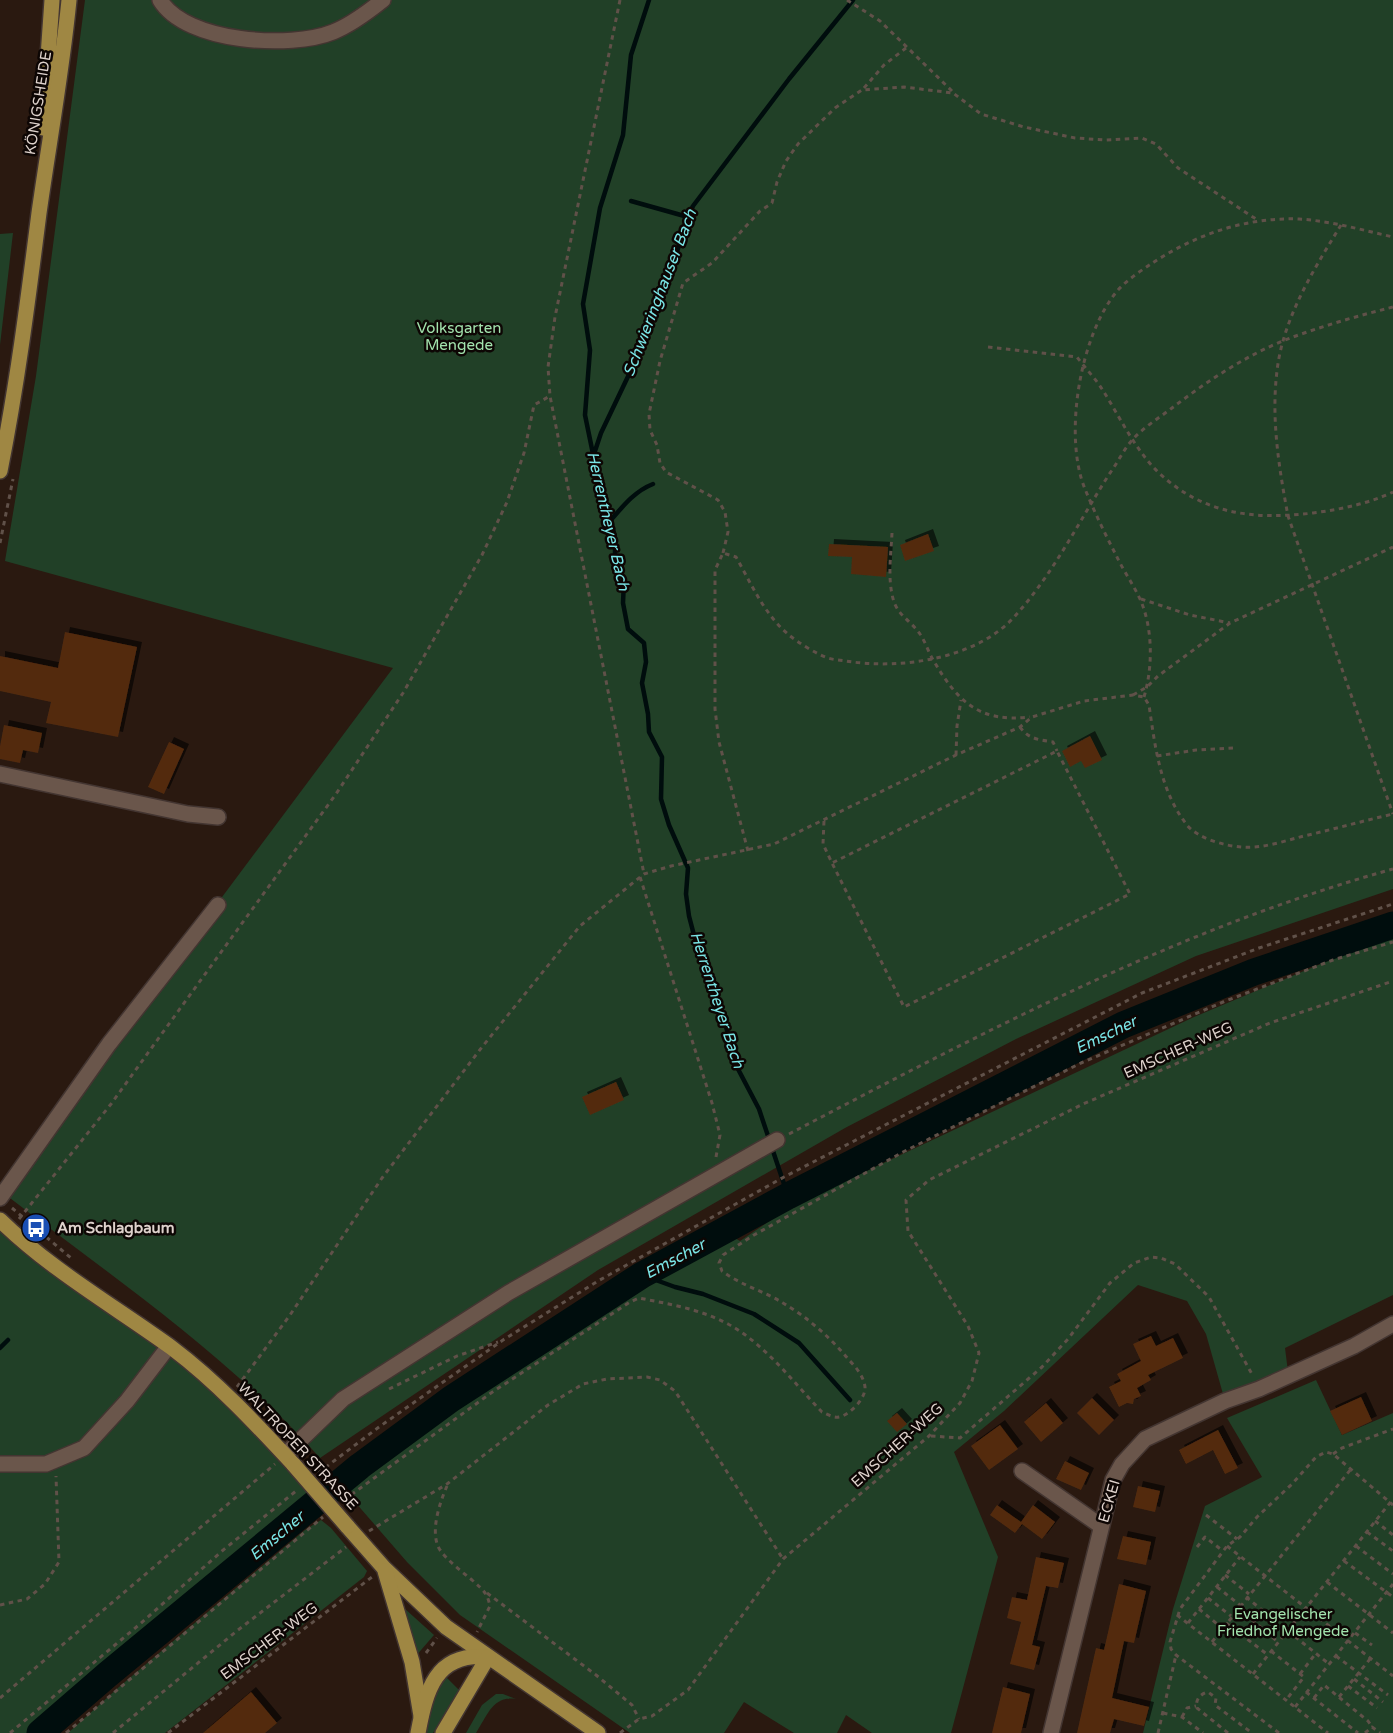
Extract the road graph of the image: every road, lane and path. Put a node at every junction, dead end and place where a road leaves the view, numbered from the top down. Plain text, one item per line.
1 (52, 0) edge
2 (69, 0) edge
3 (160, 0) edge
4 (383, 0) edge
5 (620, 0) edge
6 (847, 0) edge
7 (906, 48) junction
8 (862, 90) junction
9 (953, 93) junction
10 (39, 212) junction
11 (1259, 221) junction
12 (1341, 225) junction
13 (1393, 237) edge
14 (1393, 307) edge
15 (1283, 341) junction
16 (988, 347) dead end
17 (1083, 366) junction
18 (550, 396) junction
19 (1133, 439) junction
20 (0, 471) edge
21 (1393, 492) edge
22 (1092, 501) junction
23 (1288, 516) junction
24 (892, 533) dead end
25 (1393, 547) edge
26 (723, 553) junction
27 (1313, 585) junction
28 (1140, 599) junction
29 (1230, 623) junction
30 (933, 660) junction
31 (1150, 670) junction
32 (1158, 676) junction
33 (1147, 687) junction
34 (1133, 695) junction
35 (1144, 698) junction
36 (961, 700) junction
37 (1032, 717) junction
38 (1020, 727) junction
39 (1233, 748) dead end
40 (1057, 751) junction
41 (956, 755) junction
42 (1157, 756) junction
43 (0, 774) edge
44 (1393, 814) edge
45 (218, 817) dead end
46 (824, 820) junction
47 (748, 851) junction
48 (832, 863) junction
49 (1393, 869) edge
50 (644, 874) junction
51 (640, 877) junction
52 (1393, 904) edge
53 (218, 905) dead end
54 (1393, 942) edge
55 (1393, 981) edge
56 (777, 1140) joint
57 (706, 1180) junction
58 (0, 1198) edge
59 (22, 1218) dead end
60 (0, 1220) edge
61 (1393, 1324) edge
62 (503, 1340) junction
63 (169, 1346) junction
64 (239, 1385) dead end
65 (1259, 1389) junction
66 (382, 1392) dead end
67 (1393, 1429) edge
68 (1388, 1431) junction
69 (1393, 1435) edge
70 (929, 1436) junction
71 (1333, 1454) junction
72 (56, 1459) junction
73 (290, 1460) junction
74 (333, 1461) dead end
75 (0, 1464) edge
76 (1351, 1469) junction
77 (1022, 1471) dead end
78 (447, 1484) junction
79 (1393, 1499) edge
80 (282, 1503) dead end
81 (339, 1503) dead end
82 (1391, 1504) edge
83 (331, 1511) dead end
84 (1206, 1515) dead end
85 (1375, 1521) junction
86 (1101, 1526) junction
87 (1367, 1532) junction
88 (1393, 1535) edge
89 (358, 1538) junction
90 (1237, 1539) junction
91 (1227, 1546) junction
92 (1356, 1546) junction
93 (1197, 1547) dead end
94 (1223, 1551) junction
95 (1393, 1551) edge
96 (1240, 1557) junction
97 (783, 1559) junction
98 (1344, 1561) junction
99 (384, 1568) junction
100 (1393, 1574) edge
101 (1225, 1575) junction
102 (1264, 1576) junction
103 (1327, 1582) junction
104 (1393, 1584) edge
105 (1217, 1587) junction
106 (1386, 1592) junction
107 (487, 1593) junction
108 (1247, 1595) junction
109 (1393, 1597) edge
110 (1208, 1598) junction
111 (0, 1605) edge
112 (1239, 1606) junction
113 (1305, 1608) junction
114 (1199, 1609) junction
115 (1369, 1614) junction
116 (1178, 1615) junction
117 (1231, 1616) junction
118 (1188, 1623) junction
119 (1226, 1623) junction
120 (1222, 1628) junction
121 (1288, 1630) junction
122 (477, 1632) dead end
123 (1355, 1633) junction
124 (1393, 1633) edge
125 (437, 1638) dead end
126 (1348, 1641) junction
127 (1212, 1642) junction
128 (1278, 1642) junction
129 (1372, 1645) dead end
130 (426, 1653) junction
131 (1269, 1653) junction
132 (1316, 1653) junction
133 (1176, 1655) junction
134 (1336, 1656) junction
135 (421, 1657) dead end
136 (488, 1658) junction
137 (1370, 1658) junction
138 (433, 1659) dead end
139 (1329, 1664) junction
140 (1359, 1673) junction
141 (1253, 1674) junction
142 (1300, 1674) junction
143 (1393, 1676) edge
144 (1354, 1679) junction
145 (1348, 1686) junction
146 (1306, 1692) junction
147 (1388, 1695) dead end
148 (1339, 1697) junction
149 (0, 1698) edge
150 (1314, 1698) junction
151 (1286, 1700) junction
152 (1383, 1702) dead end
153 (1196, 1706) junction
154 (1295, 1707) junction
155 (1377, 1708) dead end
156 (1163, 1713) junction
157 (421, 1716) junction
158 (1182, 1717) junction
159 (639, 1719) junction
160 (1372, 1727) junction
161 (10, 1733) edge
162 (66, 1733) edge
163 (112, 1733) edge
164 (168, 1733) edge
165 (418, 1733) edge
166 (443, 1733) edge
167 (598, 1733) edge
168 (620, 1733) edge
169 (1051, 1733) edge
170 (1158, 1733) edge
171 (1202, 1733) edge
172 (1228, 1733) edge
173 (1252, 1733) edge
174 (1279, 1733) edge
175 (1328, 1733) edge
176 (1358, 1733) edge
177 (1365, 1733) edge
178 (1380, 1733) edge

1 - 10 main road, KÖNIGSHEIDE
2 - 10 main road, KÖNIGSHEIDE
3 - 4 street
5 - 18 path
6 - 7 path
7 - 8 path
7 - 9 path
8 - 9 path
8 - 26 path
9 - 11 path
10 - 20 main road, KÖNIGSHEIDE
11 - 12 path
11 - 17 path
12 - 13 path
12 - 15 path
14 - 15 path
15 - 19 path
15 - 23 path
16 - 17 path
17 - 19 path
17 - 22 path
18 - 50 path
18 - 59 path
19 - 22 path
19 - 23 path
21 - 23 path
22 - 28 path
22 - 30 path
23 - 27 path
24 - 30 path
25 - 27 path
26 - 30 path
26 - 47 path
27 - 29 path
27 - 44 path
28 - 29 path
28 - 31 path
29 - 32 path
30 - 36 path
31 - 32 path
31 - 33 path
32 - 33 path
33 - 34 path
33 - 35 path
34 - 35 path
34 - 37 path
35 - 42 path
36 - 37 path
36 - 41 path
37 - 38 path
38 - 40 path
38 - 41 path
39 - 42 path
40 - 48 path
40 - 48 path
41 - 46 path
42 - 44 path
43 - 45 street
46 - 47 path
46 - 48 path
47 - 50 path
49 - 56 path
50 - 51 path
51 - 57 path
51 - 64 path
52 - 62 path
53 - 58 street
54 - 81 path
55 - 70 path, EMSCHER-WEG
56 - 57 street
57 - 73 street
60 - 63 main road, WALTROPER STRASSE
61 - 65 street, ECKEI
62 - 66 path
62 - 74 path
63 - 72 street
63 - 73 main road, WALTROPER STRASSE
65 - 70 path
65 - 86 street, ECKEI
67 - 68 path
68 - 69 path
68 - 71 path
70 - 97 path, EMSCHER-WEG
71 - 76 path
71 - 90 path
72 - 75 street
72 - 111 path
73 - 89 main road, WALTROPER STRASSE, bridge
73 - 149 path
76 - 82 path
76 - 102 path
77 - 86 street
78 - 89 path
78 - 97 path
78 - 107 path
79 - 82 path
80 - 161 path
82 - 85 path
83 - 162 path
84 - 90 path
85 - 87 path
85 - 88 path
86 - 169 street, ECKEI
87 - 92 path
87 - 95 path
89 - 99 main road, WALTROPER STRASSE
89 - 163 path
90 - 91 path
91 - 94 path
91 - 96 path
92 - 98 path
92 - 100 path
93 - 94 path
94 - 116 path
96 - 101 path
96 - 102 path
97 - 159 path, EMSCHER-WEG
98 - 103 path
98 - 106 path
99 - 136 main road, WALTROPER STRASSE
99 - 157 main road
99 - 164 path, EMSCHER-WEG
101 - 105 path
101 - 108 path
102 - 108 path
102 - 113 path
103 - 113 path
103 - 115 path
104 - 106 path
105 - 110 path
105 - 112 path
106 - 109 path
106 - 115 path
107 - 122 path
107 - 159 path
108 - 112 path
108 - 121 path
110 - 114 path
110 - 117 path
112 - 117 path
112 - 128 path
113 - 121 path
113 - 126 path
114 - 118 path
114 - 120 path
115 - 123 path
115 - 124 path
116 - 118 path
116 - 133 path
117 - 119 path
118 - 127 path
119 - 120 path
119 - 131 path
120 - 127 path
121 - 128 path
121 - 132 path
123 - 126 path
123 - 129 path
125 - 130 path
126 - 134 path
126 - 137 path
127 - 141 path
128 - 131 path
130 - 135 path
130 - 138 path
131 - 141 path
131 - 142 path
132 - 139 path
132 - 142 path
133 - 156 path
133 - 174 path
134 - 139 path
134 - 140 path
136 - 157 main road
136 - 166 main road
136 - 167 main road, WALTROPER STRASSE
137 - 140 path
137 - 143 path
139 - 146 path
140 - 144 path
140 - 147 path
141 - 151 path
142 - 151 path
144 - 145 path
144 - 152 path
145 - 148 path
145 - 155 path
146 - 150 path
146 - 154 path
148 - 150 path
148 - 160 path
150 - 176 path
151 - 154 path
153 - 158 path
153 - 172 path
153 - 173 path
154 - 175 path
156 - 158 path
156 - 170 path
157 - 165 main road
158 - 171 path
159 - 168 path, EMSCHER-WEG
160 - 177 path
160 - 178 path

